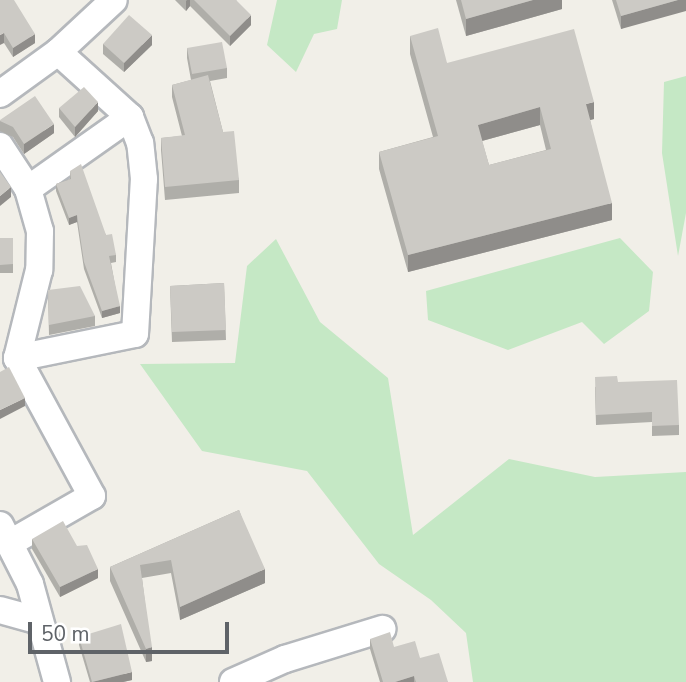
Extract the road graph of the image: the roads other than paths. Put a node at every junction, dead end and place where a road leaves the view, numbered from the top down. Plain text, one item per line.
1 (114, 0) edge
2 (58, 52) junction
3 (0, 94) edge
4 (130, 117) junction
5 (0, 146) edge
6 (28, 189) junction
7 (17, 358) junction
8 (5, 534) edge
9 (0, 610) edge
10 (40, 621) junction
11 (382, 629) dead end
12 (57, 682) edge
13 (233, 682) edge

1 - 2 street
2 - 3 street
2 - 4 street
4 - 6 street
4 - 7 street
5 - 6 street
6 - 7 street
7 - 8 street
8 - 10 street
9 - 10 street
10 - 12 street
11 - 13 street

